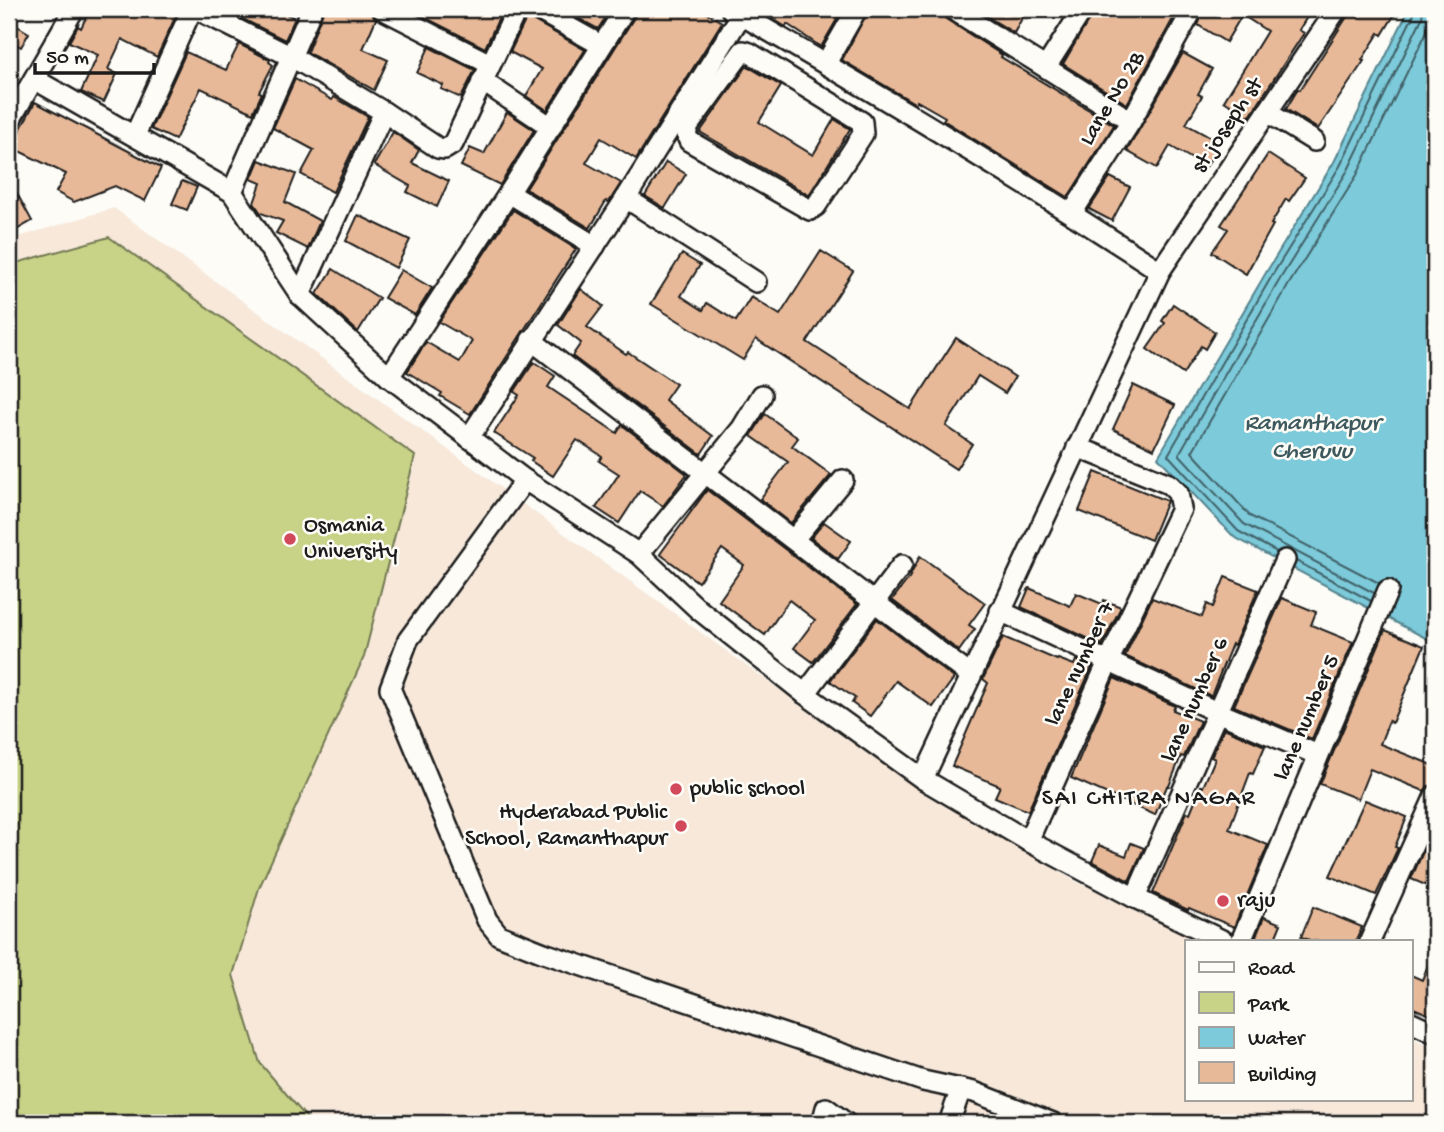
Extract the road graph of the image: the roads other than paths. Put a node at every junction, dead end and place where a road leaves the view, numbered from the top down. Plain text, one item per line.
1 (74, 9) edge
2 (194, 9) edge
3 (312, 9) edge
4 (382, 9) edge
5 (517, 9) edge
6 (537, 9) edge
7 (625, 9) edge
8 (856, 9) edge
9 (1083, 9) edge
10 (1193, 9) edge
11 (1337, 9) edge
12 (739, 11) edge
13 (965, 12) edge
14 (408, 15) edge
15 (601, 45) junction
16 (292, 57) junction
17 (833, 67) junction
18 (1046, 67) junction
19 (486, 73) junction
20 (34, 79) junction
21 (822, 97) junction
22 (1268, 111) junction
23 (384, 112) junction
24 (1131, 121) junction
25 (9, 122) edge
26 (551, 127) junction
27 (135, 135) junction
28 (1314, 141) dead end
29 (232, 192) junction
30 (509, 193) junction
31 (626, 198) junction
32 (1072, 213) junction
33 (595, 246) junction
34 (1160, 271) junction
35 (756, 282) dead end
36 (300, 295) junction
37 (531, 340) junction
38 (389, 377) junction
39 (762, 395) dead end
40 (469, 438) junction
41 (1077, 447) junction
42 (705, 471) junction
43 (525, 480) junction
44 (843, 480) dead end
45 (794, 539) junction
46 (639, 554) junction
47 (1285, 560) dead end
48 (901, 565) dead end
49 (1388, 590) dead end
50 (873, 601) junction
51 (1000, 611) junction
52 (1108, 662) junction
53 (970, 675) junction
54 (805, 694) junction
55 (1217, 712) junction
56 (1318, 755) junction
57 (922, 779) junction
58 (1435, 796) edge
59 (1028, 841) junction
60 (1135, 898) junction
61 (1222, 940) edge
62 (1241, 940) edge
63 (1370, 940) edge
64 (1412, 1023) edge
65 (1435, 1033) edge
66 (961, 1089) junction
67 (822, 1123) edge
68 (846, 1123) edge
69 (949, 1123) edge
70 (1052, 1123) edge

1 - 20 street
2 - 16 street
2 - 27 street
3 - 16 street
4 - 14 street
5 - 19 street
6 - 15 street
7 - 15 street
8 - 17 street
9 - 18 street
10 - 24 street, Lane No 2B
11 - 22 street, st joseph st
12 - 17 street
12 - 31 street
13 - 18 street
14 - 19 street
15 - 26 street
16 - 23 street
16 - 29 street
17 - 21 street
17 - 32 street
18 - 24 street
19 - 23 street
19 - 26 street
20 - 25 street
20 - 27 street
21 - 21 street
22 - 28 street
22 - 34 street, st joseph st
23 - 36 street
24 - 32 street, Lane No 2B
26 - 30 street
27 - 29 street
29 - 36 street
30 - 33 street
30 - 38 street
31 - 33 street
31 - 35 street
32 - 34 street
33 - 37 street
34 - 41 street, st joseph st
36 - 38 street
37 - 40 street
37 - 42 street
38 - 40 street
39 - 42 street
40 - 43 street
41 - 51 street, st joseph st
41 - 52 street, lane number 7
42 - 45 street
42 - 46 street
43 - 46 street
43 - 66 street
44 - 45 street
45 - 50 street
46 - 54 street
47 - 55 street, lane number 6
48 - 50 street
49 - 56 street, lane number 5
50 - 53 street
50 - 54 street
51 - 52 street
51 - 53 street, st joseph st
52 - 55 street
52 - 59 street, lane number 7
53 - 57 street, st joseph st
54 - 57 street
55 - 56 street
55 - 60 street, lane number 6
56 - 62 street, lane number 5
57 - 59 street
58 - 63 street
59 - 60 street
60 - 61 street
64 - 65 street
66 - 69 street
66 - 70 street
67 - 68 street

